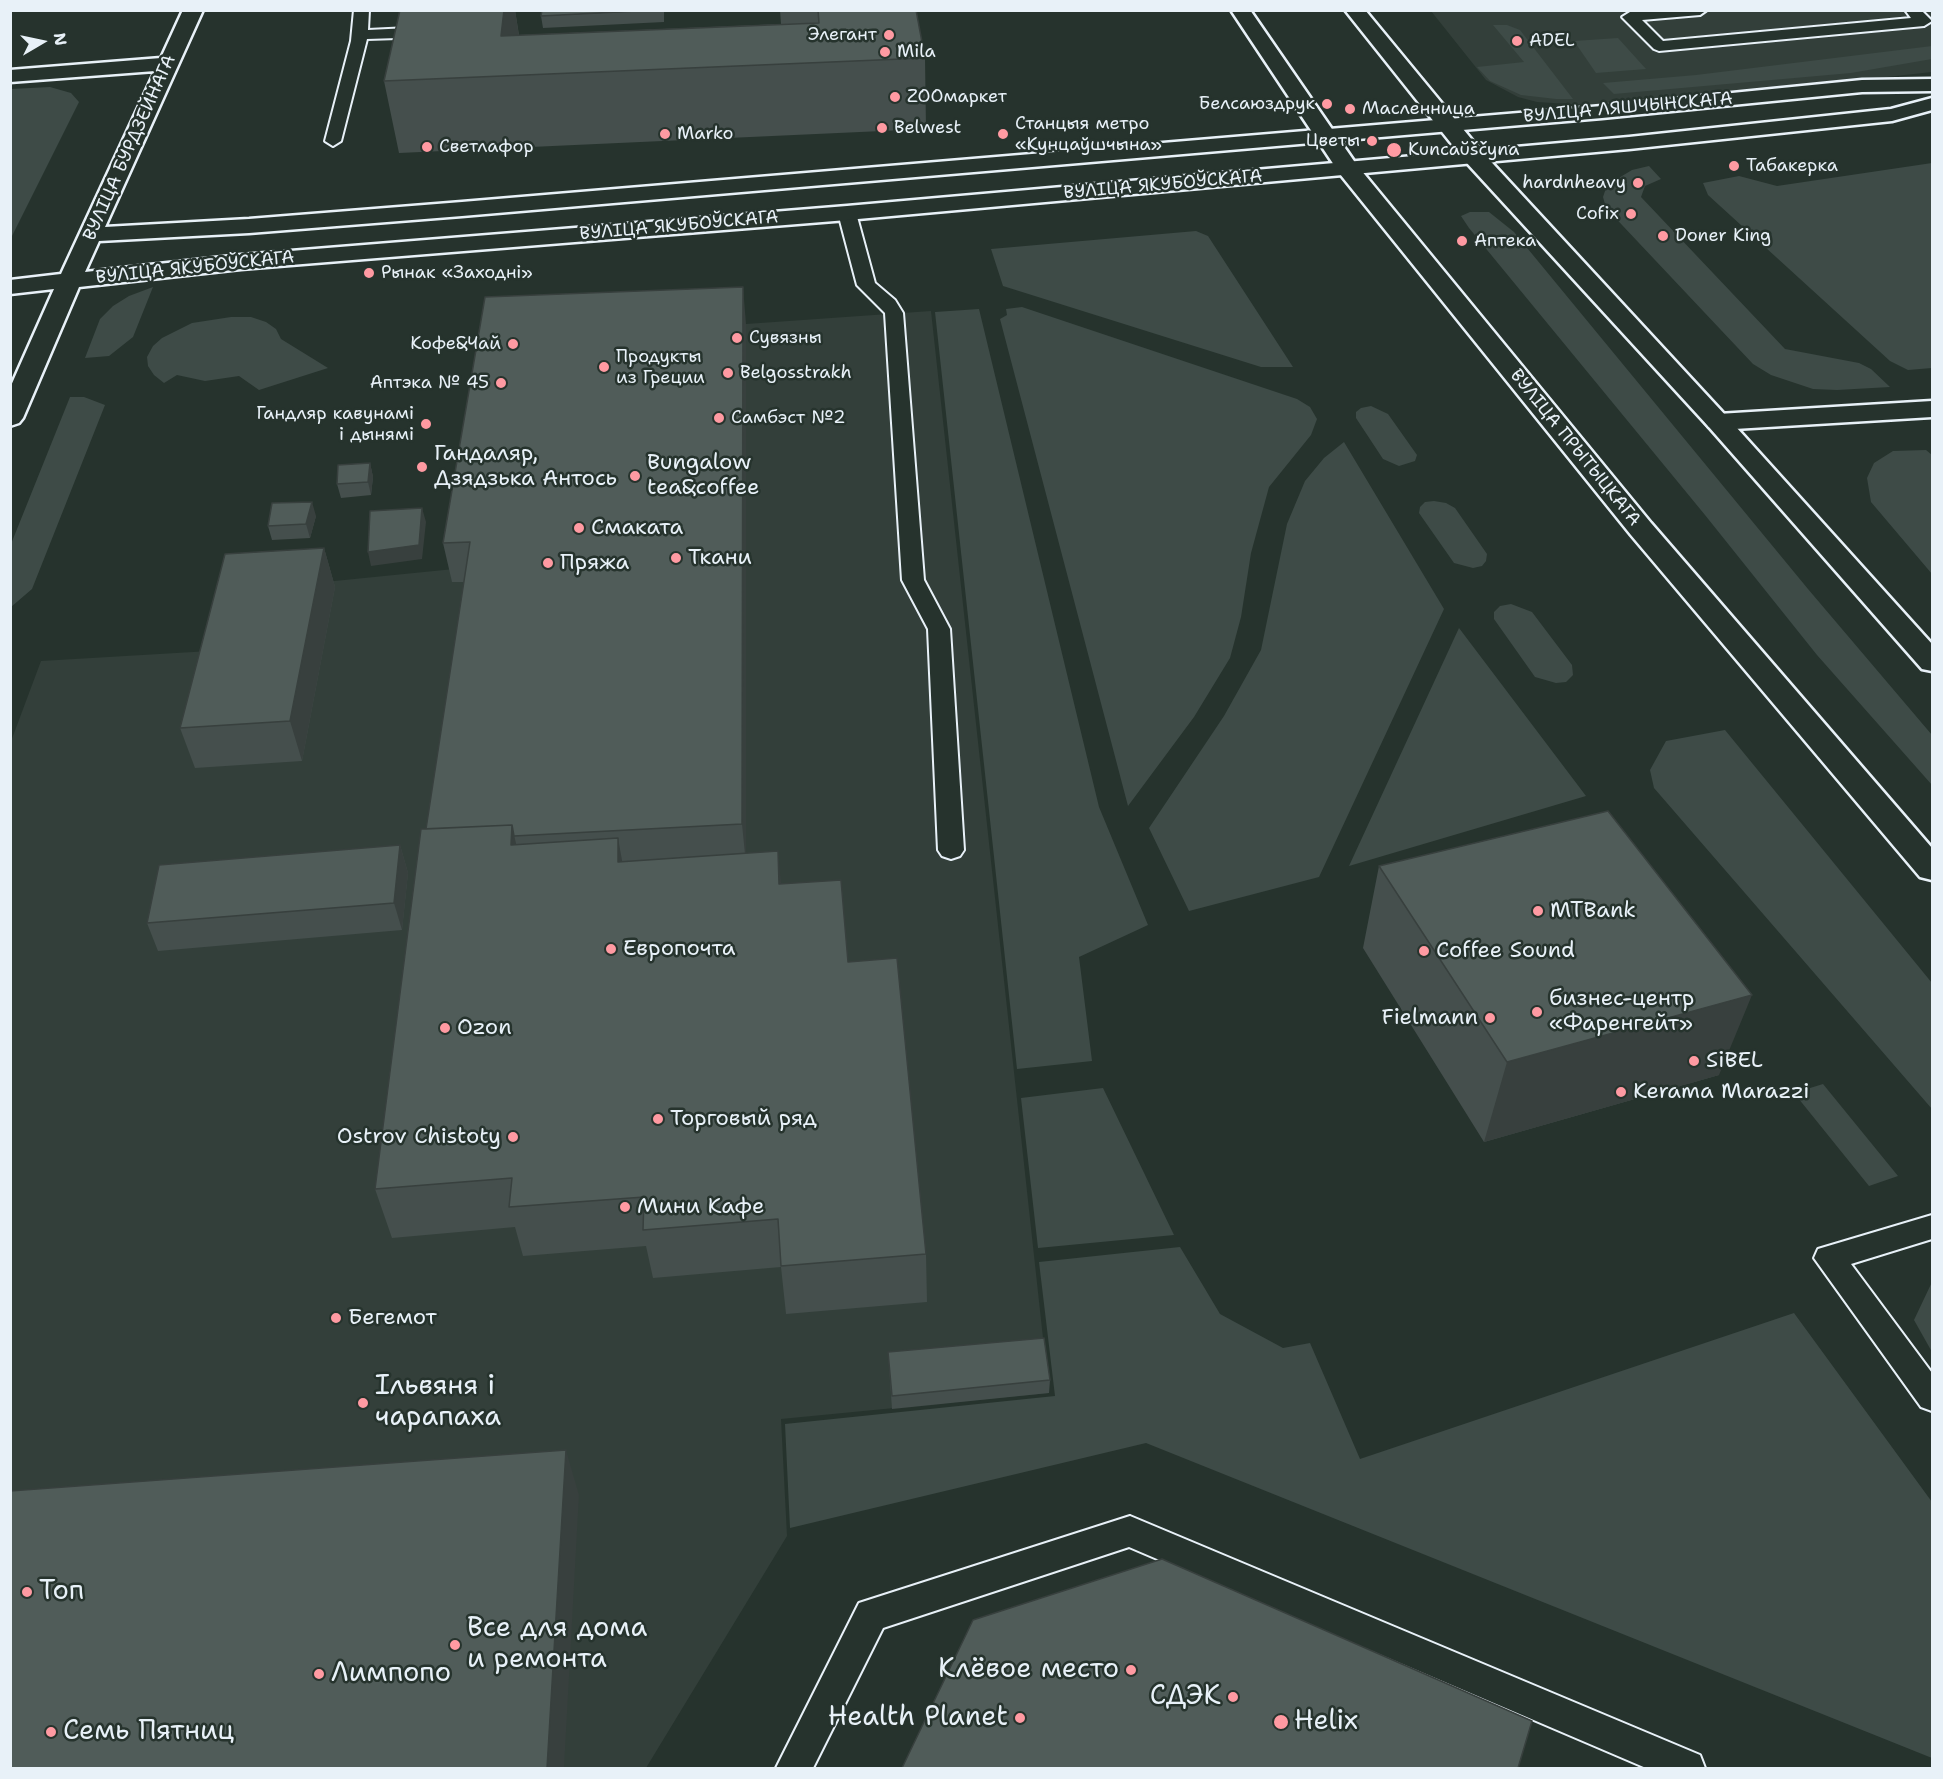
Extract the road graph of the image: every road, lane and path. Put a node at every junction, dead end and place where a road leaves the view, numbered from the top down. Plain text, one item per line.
1 (193, 10) edge
2 (362, 10) edge
3 (1240, 10) edge
4 (1354, 10) edge
5 (1700, 10) edge
6 (1912, 10) edge
7 (448, 31) edge
8 (360, 35) junction
9 (168, 64) junction
10 (10, 76) edge
11 (1932, 85) edge
12 (1932, 104) edge
13 (1446, 124) junction
14 (1323, 136) junction
15 (333, 141) dead end
16 (1474, 157) junction
17 (1348, 169) junction
18 (847, 213) junction
19 (91, 235) junction
20 (69, 282) junction
21 (10, 287) edge
22 (1932, 409) edge
23 (10, 418) edge
24 (1718, 422) junction
25 (1932, 662) edge
26 (951, 850) dead end
27 (1932, 869) edge
28 (1932, 1227) edge
29 (1932, 1397) edge
30 (794, 1768) edge
31 (1687, 1768) edge

1 - 9 main road, ВУЛІЦА БУРДЗЕЙНАГА
2 - 8 lane
3 - 14 main road, ВУЛІЦА ПРЫТЫЦКАГА
4 - 13 main road
5 - 6 lane
7 - 8 lane
8 - 15 lane
9 - 10 main road
9 - 19 main road, ВУЛІЦА БУРДЗЕЙНАГА
11 - 13 main road, ВУЛІЦА ЛЯШЧЫНСКАГА
12 - 16 main road, ВУЛІЦА ЛЯШЧЫНСКАГА
13 - 14 main road, ВУЛІЦА ЛЯШЧЫНСКАГА
13 - 16 main road
14 - 17 main road, ВУЛІЦА ПРЫТЫЦКАГА
14 - 19 main road, ВУЛІЦА ЯКУБОЎСКАГА
16 - 17 main road, ВУЛІЦА ЛЯШЧЫНСКАГА
16 - 24 main road
17 - 18 main road, ВУЛІЦА ЯКУБОЎСКАГА
17 - 27 main road, ВУЛІЦА ПРЫТЫЦКАГА
18 - 20 main road, ВУЛІЦА ЯКУБОЎСКАГА
18 - 26 lane
19 - 20 main road, ВУЛІЦА БУРДЗЕЙНАГА
20 - 21 main road, ВУЛІЦА ЯКУБОЎСКАГА
20 - 23 main road, ВУЛІЦА БУРДЗЕЙНАГА
22 - 24 main road
24 - 25 main road
28 - 29 lane
30 - 31 lane

